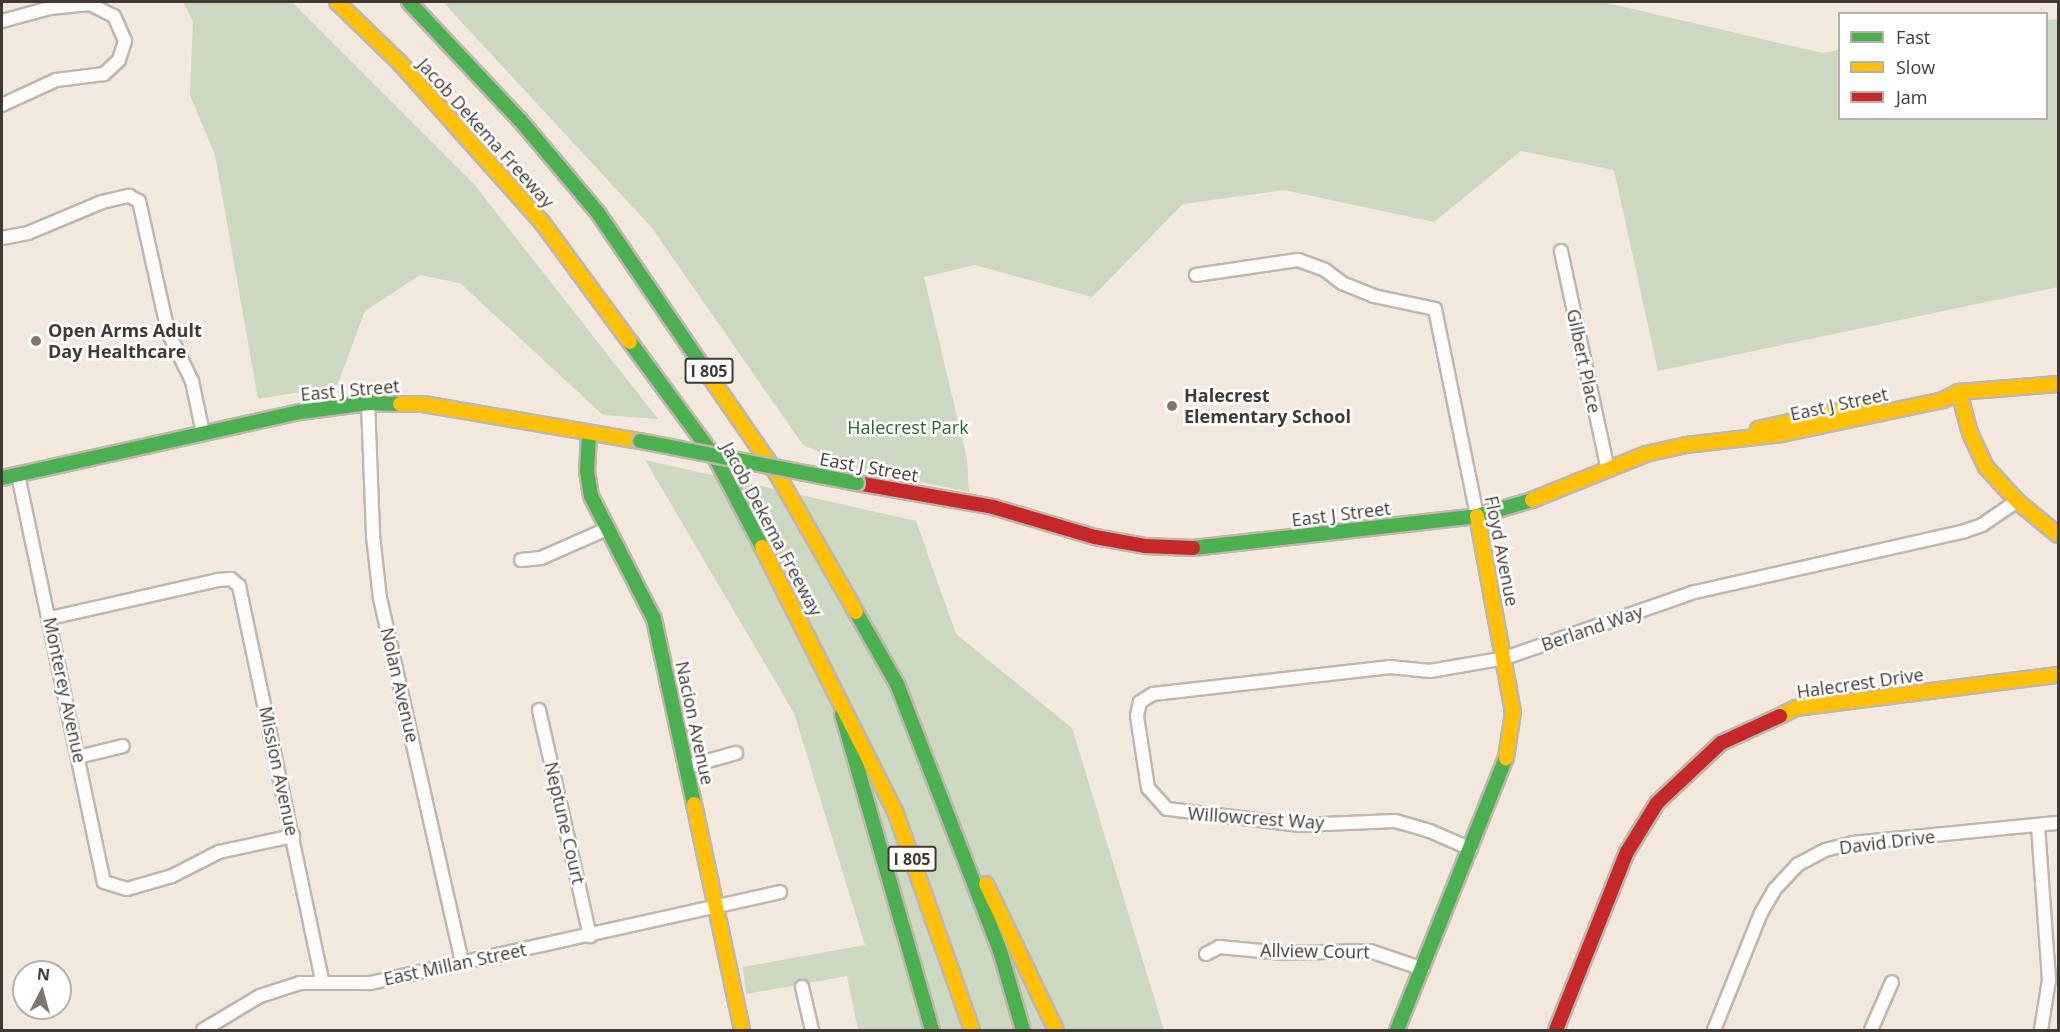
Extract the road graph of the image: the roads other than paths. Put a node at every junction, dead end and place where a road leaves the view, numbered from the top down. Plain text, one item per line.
1 (337, 2) edge
2 (409, 2) edge
3 (2, 21) edge
4 (2, 105) edge
5 (2, 237) edge
6 (1561, 251) dead end
7 (1196, 275) dead end
8 (2058, 372) edge
9 (2058, 384) edge
10 (1959, 392) junction
11 (368, 403) junction
12 (202, 434) junction
13 (589, 434) junction
14 (1608, 470) junction
15 (18, 475) junction
16 (2, 478) edge
17 (2017, 501) junction
18 (1477, 516) junction
19 (607, 529) junction
20 (2058, 535) edge
21 (521, 560) dead end
22 (50, 618) junction
23 (1505, 658) junction
24 (2058, 675) edge
25 (838, 693) junction
26 (1153, 694) joint
27 (539, 710) dead end
28 (123, 746) dead end
29 (736, 753) dead end
30 (78, 757) junction
31 (686, 767) junction
32 (936, 787) junction
33 (2058, 824) edge
34 (2038, 826) junction
35 (293, 836) junction
36 (1471, 849) junction
37 (780, 892) dead end
38 (716, 907) junction
39 (590, 936) junction
40 (1206, 954) dead end
41 (462, 962) junction
42 (1423, 969) junction
43 (322, 981) junction
44 (1893, 982) dead end
45 (802, 987) dead end
46 (203, 1030) edge
47 (742, 1030) edge
48 (812, 1030) edge
49 (932, 1030) edge
50 (972, 1030) edge
51 (1023, 1030) edge
52 (1056, 1030) edge
53 (1398, 1030) edge
54 (1556, 1030) edge
55 (1714, 1030) edge
56 (1871, 1030) edge
57 (2041, 1030) edge

1 - 25 main road, Jacob Dekema Freeway / I 805
2 - 32 main road, Jacob Dekema Freeway / I 805
3 - 4 street
5 - 12 street
6 - 14 street, Gilbert Place
7 - 18 street, Floyd Avenue
8 - 10 main road, East J Street
9 - 10 main road, East J Street
10 - 14 main road, East J Street
10 - 17 main road
11 - 12 main road, East J Street
11 - 13 main road, East J Street
11 - 41 street, Nolan Avenue
12 - 15 main road, East J Street
13 - 18 main road, East J Street, bridge
13 - 19 main road, Nacion Avenue
14 - 18 main road, East J Street
15 - 16 main road, East J Street
15 - 22 street, Monterey Avenue
17 - 20 main road
17 - 23 street, Berland Way
18 - 23 main road, Floyd Avenue
19 - 21 street
19 - 31 main road, Nacion Avenue
22 - 30 street, Monterey Avenue
22 - 35 street, Mission Avenue
23 - 26 street, Berland Way
23 - 36 main road, Floyd Avenue
24 - 54 main road, Halecrest Drive
25 - 49 main road
25 - 50 main road, Jacob Dekema Freeway / I 805
26 - 36 street, Willowcrest Way
27 - 39 street, Neptune Court
28 - 30 street
29 - 31 street
30 - 35 street, Monterey Avenue
31 - 38 main road, Nacion Avenue
32 - 51 main road, Jacob Dekema Freeway / I 805
32 - 52 main road
33 - 34 street, David Drive
34 - 55 street, David Drive
34 - 57 street
35 - 43 street, Mission Avenue
36 - 42 main road, Floyd Avenue
37 - 38 street, East Millan Street
38 - 39 street, East Millan Street
38 - 47 main road, Nacion Avenue
39 - 41 street, East Millan Street
40 - 42 street, Allview Court
41 - 43 street, East Millan Street
42 - 53 main road, Floyd Avenue
43 - 46 street, East Millan Street
44 - 56 street
45 - 48 street

